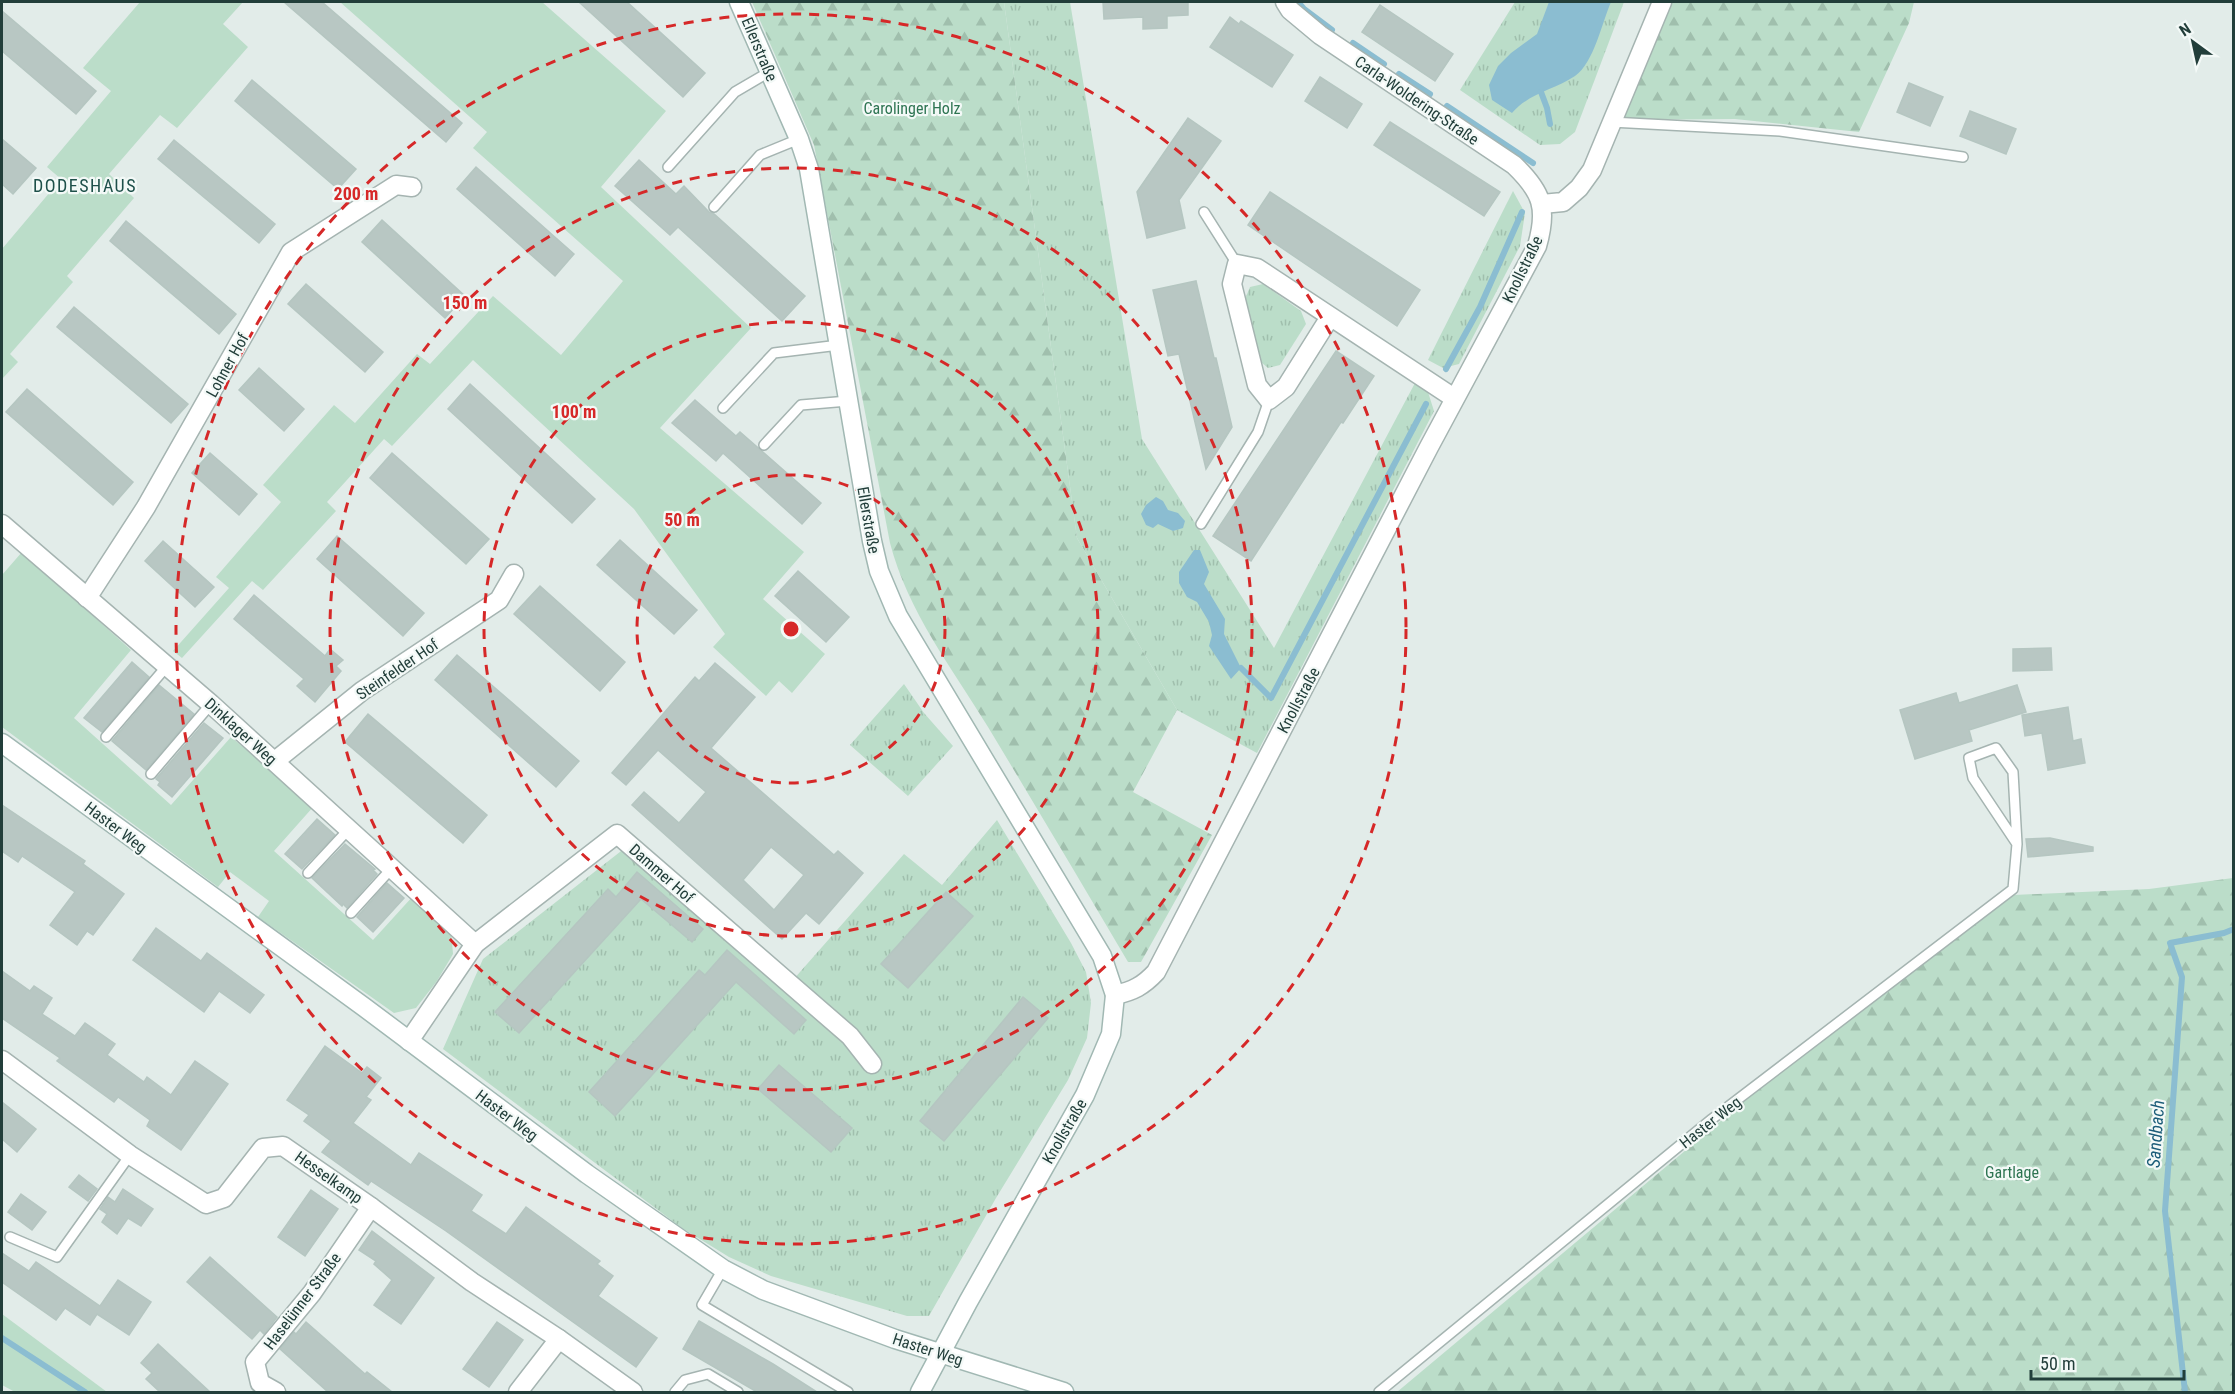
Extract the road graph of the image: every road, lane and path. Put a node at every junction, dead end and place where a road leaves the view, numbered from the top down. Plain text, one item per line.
1 (739, 2) edge
2 (1285, 2) edge
3 (1662, 2) edge
4 (769, 72) junction
5 (1611, 122) junction
6 (799, 139) junction
7 (1964, 157) dead end
8 (668, 167) dead end
9 (412, 187) dead end
10 (1542, 204) junction
11 (714, 207) dead end
12 (1204, 212) dead end
13 (1237, 264) junction
14 (1330, 317) junction
15 (839, 345) junction
16 (1454, 398) junction
17 (1269, 400) junction
18 (848, 401) junction
19 (723, 408) dead end
20 (765, 446) dead end
21 (2, 524) edge
22 (1201, 524) dead end
23 (514, 574) dead end
24 (87, 598) junction
25 (167, 666) junction
26 (211, 704) junction
27 (106, 737) dead end
28 (2, 743) edge
29 (275, 761) junction
30 (151, 774) dead end
31 (349, 828) junction
32 (2017, 844) junction
33 (392, 868) junction
34 (308, 873) dead end
35 (351, 913) dead end
36 (475, 944) junction
37 (1115, 995) junction
38 (409, 1041) junction
39 (2, 1060) edge
40 (872, 1064) dead end
41 (130, 1155) junction
42 (371, 1207) junction
43 (10, 1237) dead end
44 (723, 1269) junction
45 (559, 1339) junction
46 (940, 1353) junction
47 (276, 1392) edge
48 (518, 1392) edge
49 (633, 1392) edge
50 (675, 1392) edge
51 (738, 1392) edge
52 (848, 1392) edge
53 (920, 1392) edge
54 (1064, 1392) edge
55 (1379, 1392) edge

1 - 4 street, Ellerstraße
2 - 10 street, Carla-Woldering-Straße
3 - 5 street
4 - 6 street, Ellerstraße
4 - 8 lane
5 - 7 lane
5 - 10 street
6 - 11 lane
6 - 15 street, Ellerstraße
9 - 24 street, Lohner Hof
10 - 16 street, Knollstraße
12 - 13 lane
13 - 14 street
13 - 17 street
14 - 16 street
14 - 17 street
15 - 18 street, Ellerstraße
15 - 19 lane
16 - 37 street, Knollstraße
17 - 22 lane
18 - 20 lane
18 - 37 street, Ellerstraße
21 - 24 street, Dinklager Weg
23 - 29 street, Steinfelder Hof
24 - 25 street, Dinklager Weg
25 - 26 street, Dinklager Weg
25 - 27 lane
26 - 29 street, Dinklager Weg
26 - 30 lane
28 - 38 street, Haster Weg
29 - 31 street, Dinklager Weg
31 - 33 street, Dinklager Weg
31 - 34 lane
32 - 32 lane, Haster Weg
32 - 55 lane, Haster Weg
33 - 35 lane
33 - 36 street, Dinklager Weg
36 - 38 street, Dammer Hof
36 - 40 street, Dammer Hof
37 - 46 street, Knollstraße
38 - 44 street, Haster Weg
39 - 41 street, Hesselkamp
41 - 42 street, Hesselkamp
41 - 43 lane
42 - 45 street, Hesselkamp
42 - 47 street, Haselünner Straße
44 - 46 street, Haster Weg
44 - 52 lane
45 - 48 street
45 - 49 street, Hesselkamp
46 - 53 street, Knollstraße
46 - 54 street, Haster Weg
50 - 51 lane

